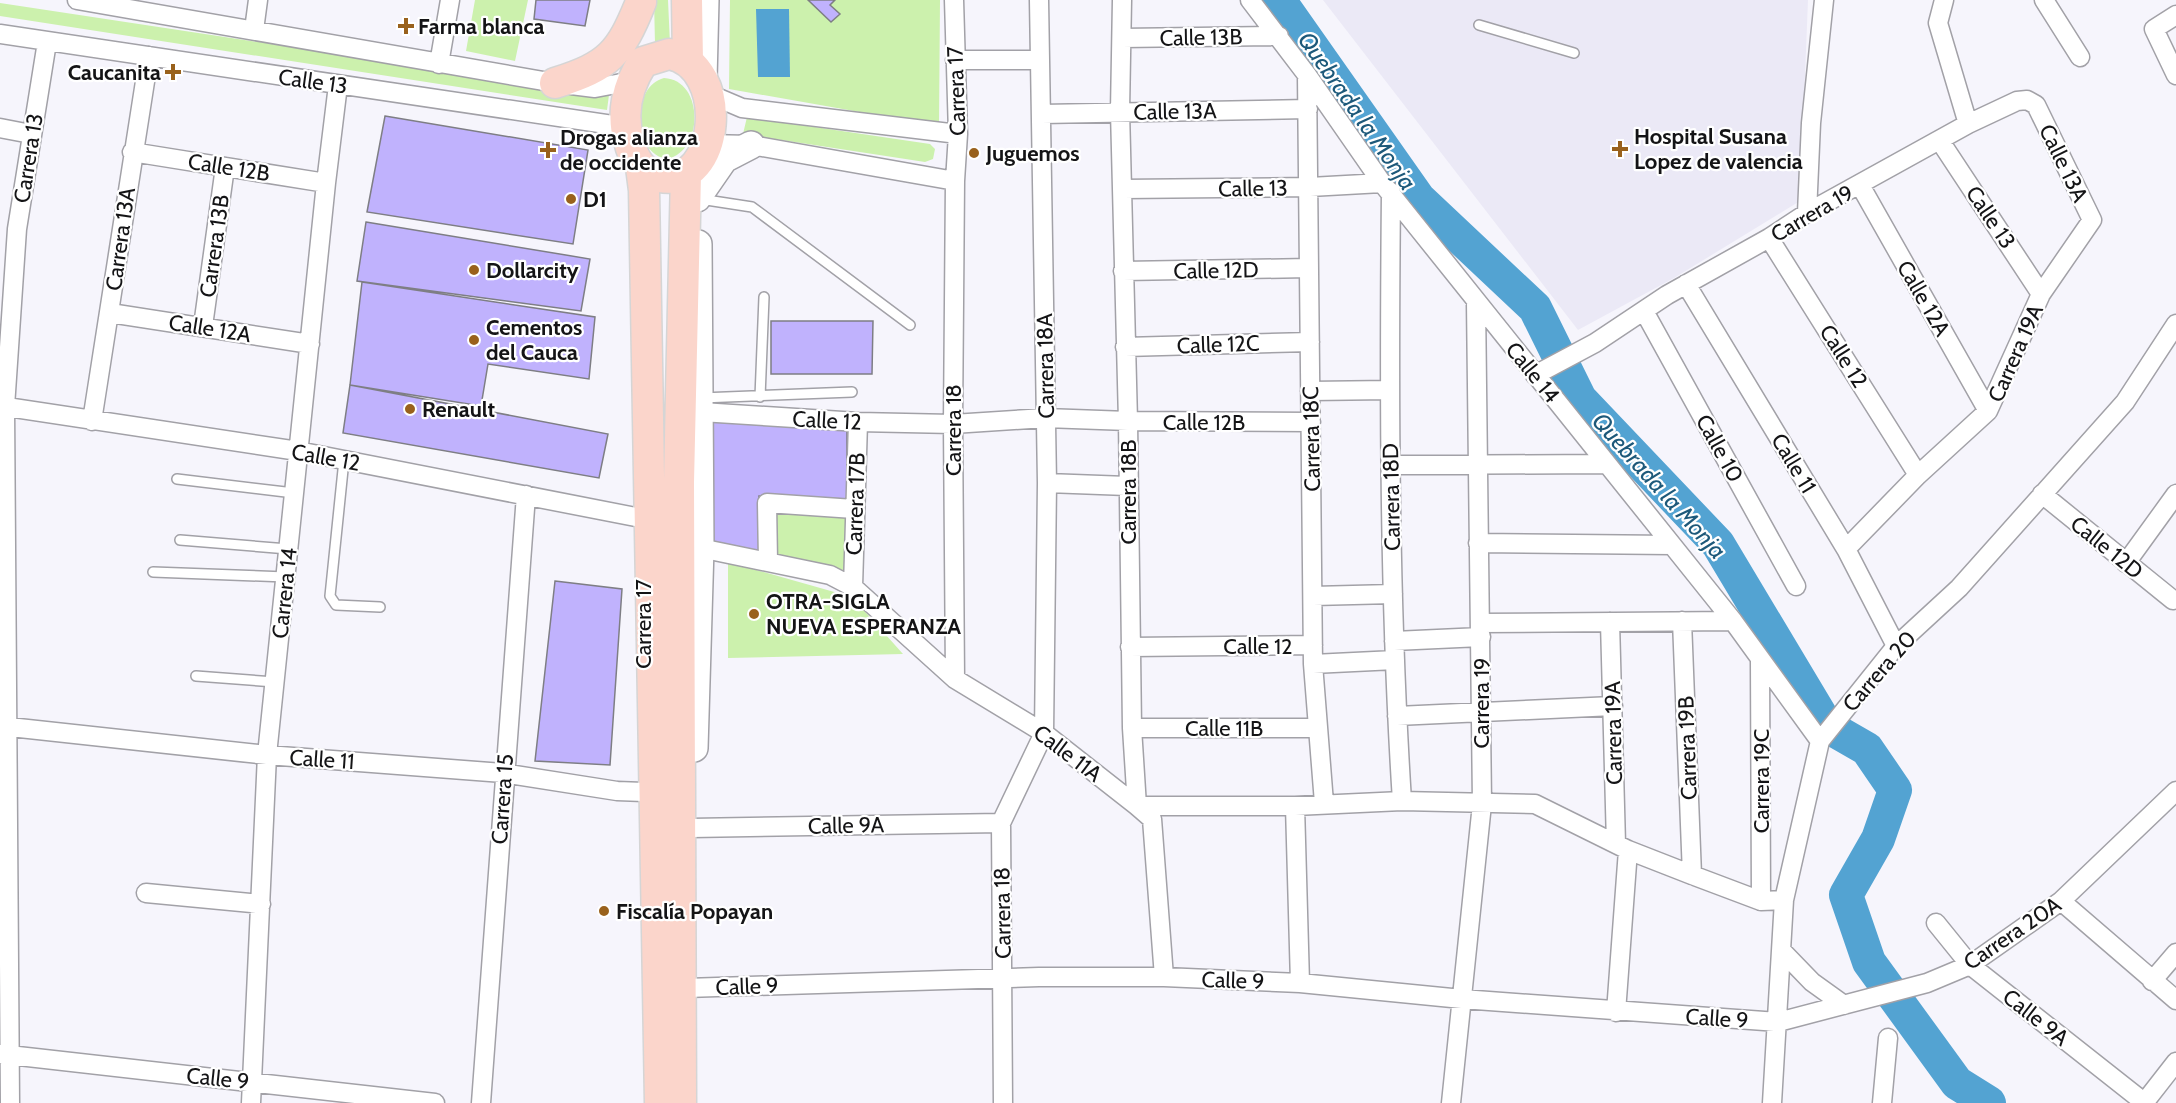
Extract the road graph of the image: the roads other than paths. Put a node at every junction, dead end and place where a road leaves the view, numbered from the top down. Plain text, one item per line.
1 (76, 0) edge
2 (258, 0) edge
3 (450, 0) edge
4 (687, 0) edge
5 (705, 0) edge
6 (954, 0) edge
7 (1039, 0) edge
8 (1122, 0) edge
9 (1250, 0) edge
10 (1824, 0) edge
11 (1944, 0) edge
12 (2044, 0) edge
13 (641, 1) edge
14 (158, 7) edge
15 (2176, 15) edge
16 (1479, 26) dead end
17 (254, 30) junction
18 (0, 34) edge
19 (1279, 36) junction
20 (1122, 38) junction
21 (47, 42) junction
22 (1575, 53) dead end
23 (149, 56) junction
24 (2080, 57) dead end
25 (955, 60) junction
26 (1040, 60) junction
27 (439, 64) junction
28 (637, 72) junction
29 (1307, 75) junction
30 (2176, 75) edge
31 (700, 78) junction
32 (555, 83) junction
33 (338, 85) junction
34 (2036, 105) joint
35 (1308, 109) junction
36 (1120, 111) junction
37 (1042, 114) junction
38 (1968, 124) junction
39 (0, 128) edge
40 (31, 134) junction
41 (958, 134) junction
42 (1940, 141) junction
43 (751, 146) junction
44 (632, 147) junction
45 (132, 152) junction
46 (225, 167) junction
47 (698, 168) junction
48 (955, 181) junction
49 (326, 183) junction
50 (1860, 185) junction
51 (1310, 187) junction
52 (1386, 188) junction
53 (1124, 189) junction
54 (1807, 213) junction
55 (2092, 220) joint
56 (9, 228) edge
57 (1769, 238) junction
58 (1309, 268) junction
59 (1123, 271) junction
60 (1686, 285) junction
61 (2041, 294) junction
62 (764, 297) dead end
63 (1476, 302) junction
64 (1644, 311) junction
65 (110, 313) junction
66 (2176, 324) edge
67 (910, 325) dead end
68 (203, 326) junction
69 (1310, 342) junction
70 (310, 344) junction
71 (1125, 347) junction
72 (1542, 371) junction
73 (1389, 390) junction
74 (1310, 391) junction
75 (852, 392) dead end
76 (760, 397) junction
77 (701, 405) junction
78 (2, 406) edge
79 (1988, 411) junction
80 (1045, 418) junction
81 (92, 421) junction
82 (858, 422) junction
83 (1128, 422) junction
84 (1311, 422) junction
85 (953, 424) junction
86 (298, 451) junction
87 (344, 460) junction
88 (1478, 464) junction
89 (1606, 464) junction
90 (1391, 465) junction
91 (1918, 475) junction
92 (177, 479) dead end
93 (1047, 483) junction
94 (689, 484) junction
95 (1127, 486) junction
96 (294, 493) junction
97 (2042, 494) junction
98 (2176, 494) edge
99 (526, 495) junction
100 (854, 508) junction
101 (646, 520) junction
102 (180, 540) dead end
103 (1479, 543) junction
104 (1672, 546) junction
105 (700, 548) junction
106 (288, 549) junction
107 (1846, 549) junction
108 (768, 561) junction
109 (2126, 563) junction
110 (153, 572) dead end
111 (285, 577) junction
112 (1796, 586) dead end
113 (853, 587) junction
114 (1393, 594) junction
115 (1312, 596) junction
116 (2173, 600) dead end
117 (380, 607) dead end
118 (1682, 621) junction
119 (1733, 621) junction
120 (1610, 622) junction
121 (1480, 630) junction
122 (1394, 641) junction
123 (1313, 645) junction
124 (1896, 646) junction
125 (1130, 647) junction
126 (1395, 660) junction
127 (1760, 661) junction
128 (1313, 664) junction
129 (196, 676) dead end
130 (955, 679) junction
131 (275, 682) junction
132 (1613, 706) junction
133 (1481, 713) junction
134 (1397, 716) junction
135 (4, 727) edge
136 (1132, 728) junction
137 (1317, 728) junction
138 (1044, 733) junction
139 (1825, 735) junction
140 (267, 755) junction
141 (503, 773) junction
142 (644, 792) junction
143 (1402, 801) junction
144 (2172, 801) edge
145 (1324, 803) junction
146 (1482, 804) junction
147 (1137, 806) junction
148 (1295, 806) junction
149 (1001, 823) junction
150 (691, 828) junction
151 (1622, 847) junction
152 (1692, 875) junction
153 (146, 894) dead end
154 (1784, 900) junction
155 (1761, 901) junction
156 (2061, 902) junction
157 (261, 904) junction
158 (1935, 923) dead end
159 (1782, 951) junction
160 (2176, 953) edge
161 (1970, 965) junction
162 (1002, 978) junction
163 (1164, 978) junction
164 (2152, 981) junction
165 (1300, 983) junction
166 (686, 988) junction
167 (1462, 999) junction
168 (2176, 1000) edge
169 (1850, 1004) junction
170 (1616, 1012) junction
171 (1778, 1022) junction
172 (1888, 1038) dead end
173 (4, 1054) edge
174 (2176, 1062) edge
175 (252, 1081) junction
176 (10, 1103) edge
177 (251, 1103) edge
178 (435, 1103) edge
179 (481, 1103) edge
180 (646, 1103) edge
181 (660, 1103) edge
182 (681, 1103) edge
183 (689, 1103) edge
184 (1003, 1103) edge
185 (1451, 1103) edge
186 (1772, 1103) edge
187 (1882, 1103) edge
188 (2144, 1103) edge

1 - 14 street, Calle 13
2 - 17 street
3 - 27 street
4 - 31 main road
5 - 31 main road
6 - 25 street, Carrera 17
7 - 26 street, Carrera 18A
8 - 20 street, Carrera 18B
9 - 19 street, Calle 14
10 - 54 street
11 - 38 street
12 - 24 street
13 - 28 main road
13 - 32 main road
14 - 17 street, Calle 13
15 - 30 street
16 - 22 lane
17 - 27 street, Calle 13
18 - 21 street, Calle 13
19 - 20 street, Calle 13B
19 - 29 street, Calle 14
20 - 36 street, Carrera 18B
21 - 23 street, Calle 13
21 - 40 street, Carrera 13
23 - 33 street, Calle 13
23 - 45 street, Carrera 13A
25 - 26 street
25 - 41 street, Carrera 17
26 - 37 street, Carrera 18A
27 - 32 street, Calle 13
28 - 31 main road
28 - 32 street, Calle 13
28 - 44 main road
29 - 35 street, Carrera 18C
29 - 52 street, Calle 14
31 - 41 street
31 - 47 main road
33 - 44 street, Calle 13
33 - 49 street, Carrera 14
34 - 38 street, Carrera 19
34 - 55 street, Calle 13A
35 - 36 street, Calle 13A
35 - 51 street, Carrera 18C
36 - 37 street, Calle 13A
36 - 53 street, Carrera 18B
37 - 80 street, Carrera 18A
38 - 42 street, Carrera 19
39 - 40 street
40 - 56 street, Carrera 13
41 - 48 street, Carrera 17
42 - 50 street, Carrera 19
42 - 61 street, Calle 13
43 - 47 street
43 - 47 main road
43 - 48 street
44 - 47 main road
44 - 101 main road, Carrera 17
45 - 46 street, Calle 12B
45 - 65 street, Carrera 13A
46 - 49 street, Calle 12B
46 - 68 street, Carrera 13B
47 - 67 lane
47 - 77 main road
47 - 94 main road, Carrera 17
48 - 85 street, Carrera 18
49 - 70 street, Carrera 14
50 - 54 street, Carrera 19
50 - 79 street, Calle 12A
51 - 52 street, Calle 13
51 - 53 street, Calle 13
51 - 58 street, Carrera 18C
52 - 63 street, Calle 14
52 - 73 street, Carrera 18D
53 - 59 street, Carrera 18B
54 - 57 street, Carrera 19
55 - 61 street, Carrera 19A
56 - 78 street, Carrera 13
57 - 60 street, Carrera 19
57 - 91 street, Calle 12
58 - 59 street, Calle 12D
58 - 69 street, Carrera 18C
59 - 71 street, Carrera 18B
60 - 64 street, Carrera 19
60 - 107 street, Calle 11
61 - 79 street, Carrera 19A
62 - 76 lane
63 - 72 street, Calle 14
63 - 88 street, Carrera 19
64 - 72 street, Carrera 19
64 - 112 street, Calle 10
65 - 68 street, Calle 12A
65 - 81 street, Carrera 13A
66 - 97 street, Carrera 20
68 - 70 street, Calle 12A
69 - 71 street, Calle 12C
69 - 74 street, Carrera 18C
70 - 86 street, Carrera 14
71 - 83 street, Carrera 18B
72 - 89 street, Calle 14
73 - 74 street
73 - 90 street, Carrera 18D
74 - 84 street, Carrera 18C
75 - 76 lane
76 - 77 lane
77 - 82 street, Calle 12
77 - 94 main road
78 - 81 street, Calle 12
78 - 135 street, Carrera 13
79 - 91 street, Carrera 19A
80 - 83 street, Calle 12B
80 - 85 street, Calle 12B
80 - 93 street, Carrera 18A
81 - 86 street, Calle 12
82 - 85 street, Calle 12
82 - 100 street, Carrera 17B
83 - 84 street, Calle 12B
83 - 95 street, Carrera 18B
84 - 115 street, Carrera 18C
85 - 130 street, Carrera 18
86 - 87 street, Calle 12
86 - 96 street, Carrera 14
87 - 99 street, Calle 12
87 - 117 lane
88 - 89 street
88 - 90 street
88 - 103 street, Carrera 19
89 - 104 street, Calle 14
90 - 114 street, Carrera 18D
91 - 107 street, Carrera 19A
92 - 96 lane
93 - 95 street
93 - 138 street, Carrera 18A
94 - 105 main road
94 - 182 main road, Carrera 17
95 - 125 street, Carrera 18B
96 - 106 street, Carrera 14
97 - 109 street, Calle 12D
97 - 124 street, Carrera 20
98 - 109 street
99 - 101 street, Calle 12
99 - 141 street, Carrera 15
100 - 108 street
100 - 113 street, Carrera 17B
101 - 142 main road, Carrera 17
101 - 181 main road, Carrera 17
102 - 106 lane
103 - 104 street
103 - 121 street, Carrera 19
104 - 119 street, Calle 14
105 - 108 street, Calle 11A
105 - 150 main road
106 - 111 street, Carrera 14
107 - 124 street, Calle 11
108 - 113 street, Calle 11A
109 - 116 street, Calle 12D
110 - 111 lane
111 - 131 street, Carrera 14
113 - 130 street, Calle 11A
114 - 115 street
114 - 122 street, Carrera 18D
115 - 123 street, Carrera 18C
118 - 119 street
118 - 120 street
118 - 152 street, Carrera 19B
119 - 127 street, Calle 14
120 - 121 street
120 - 132 street, Carrera 19A
121 - 122 street
121 - 133 street, Carrera 19
122 - 126 street, Carrera 18D
123 - 125 street, Calle 12
123 - 128 street, Carrera 18C
124 - 139 street, Carrera 20
125 - 136 street, Carrera 18B
126 - 128 street, Calle 12
126 - 134 street, Carrera 18D
127 - 139 street, Calle 14
127 - 155 street, Carrera 19C
128 - 137 street, Carrera 18C
129 - 131 lane
130 - 138 street, Calle 11A
131 - 140 street, Carrera 14
132 - 133 street
132 - 151 street, Carrera 19A
133 - 134 street
133 - 146 street, Carrera 19
134 - 143 street, Carrera 18D
135 - 140 street, Calle 11
135 - 173 street, Carrera 13
136 - 137 street, Calle 11B
136 - 147 street, Carrera 18B
137 - 145 street, Carrera 18C
138 - 147 street, Calle 11A
138 - 149 street, Carrera 18
139 - 154 street, Carrera 20
140 - 141 street, Calle 11
140 - 157 street, Carrera 14
141 - 142 street, Calle 11
141 - 179 street, Carrera 15
142 - 180 main road, Carrera 17
143 - 145 street
143 - 146 street
144 - 156 street, Carrera 20A
145 - 148 street
146 - 151 street
146 - 167 street, Carrera 19
147 - 148 street
147 - 163 street
148 - 165 street
149 - 150 street, Calle 9A
149 - 162 street, Carrera 18
150 - 166 main road
151 - 152 street
151 - 170 street, Carrera 19A
152 - 155 street
153 - 157 street
154 - 155 street
154 - 159 street, Carrera 20
156 - 161 street, Carrera 20A
156 - 164 street
157 - 175 street, Carrera 14
158 - 161 street, Calle 9A
159 - 169 street
159 - 171 street, Carrera 20
160 - 164 street
161 - 169 street, Carrera 20A
161 - 188 street, Calle 9A
162 - 163 street, Calle 9
162 - 166 street, Calle 9
162 - 184 street, Carrera 18
163 - 165 street, Calle 9
164 - 168 street
165 - 167 street, Calle 9
166 - 183 main road
167 - 170 street, Calle 9
167 - 185 street, Carrera 19
169 - 171 street, Carrera 20A
170 - 171 street, Calle 9
171 - 186 street, Carrera 20
172 - 187 street
173 - 175 street, Calle 9
173 - 176 street, Carrera 13
174 - 188 street
175 - 177 street, Carrera 14
175 - 178 street, Calle 9

